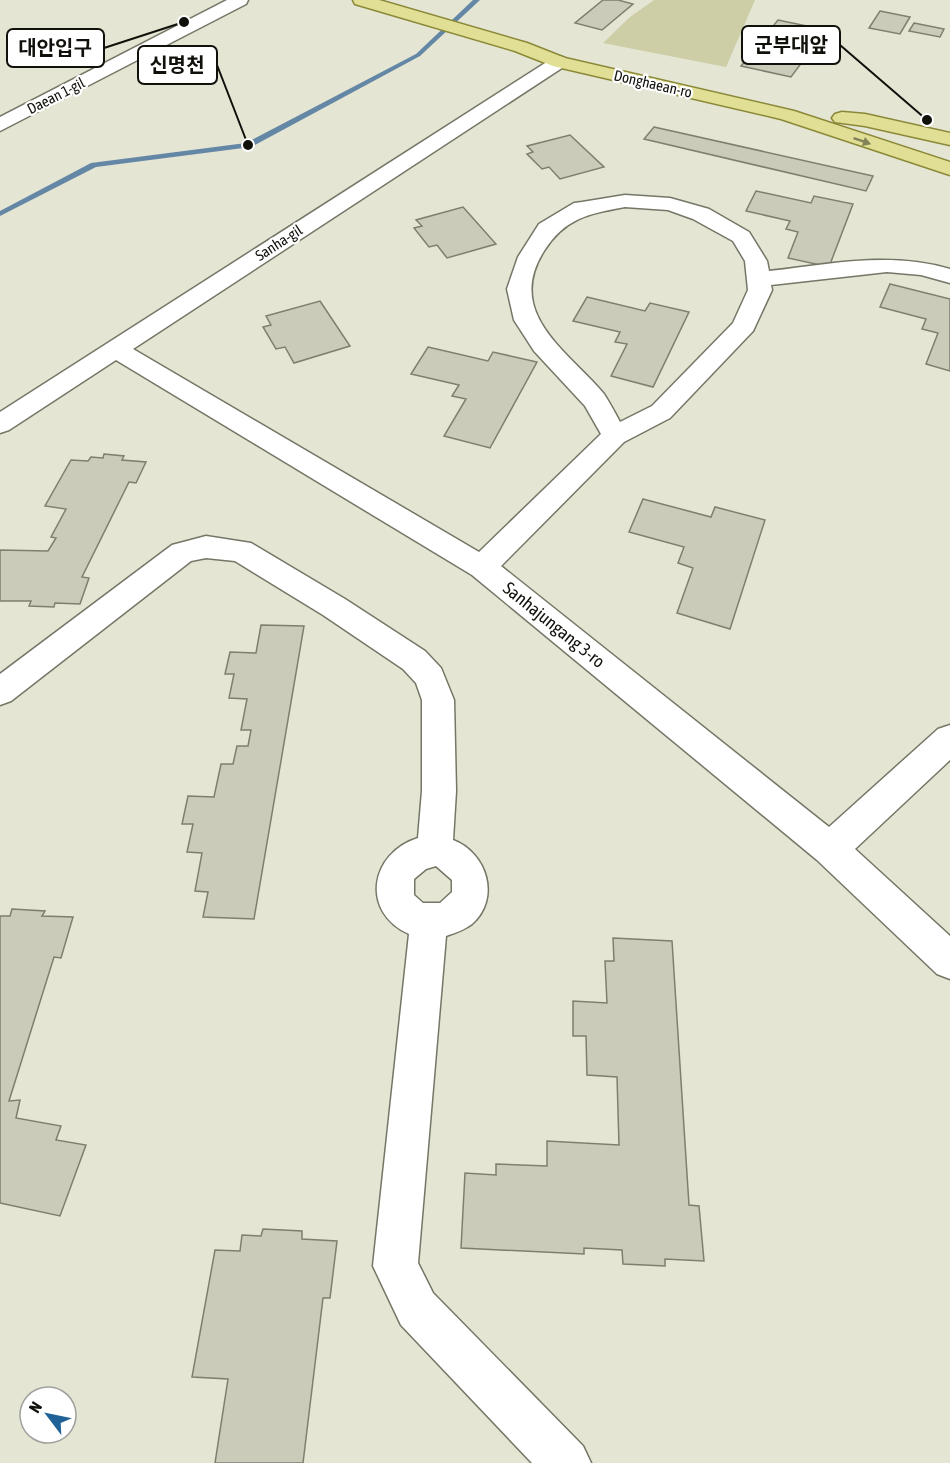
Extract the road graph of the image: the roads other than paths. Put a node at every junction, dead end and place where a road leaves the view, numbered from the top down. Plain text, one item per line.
1 (240, 0) edge
2 (361, 0) edge
3 (559, 62) junction
4 (787, 115) junction
5 (0, 125) edge
6 (950, 139) edge
7 (950, 169) edge
8 (950, 276) edge
9 (759, 279) junction
10 (115, 349) junction
11 (0, 424) edge
12 (615, 436) junction
13 (482, 567) junction
14 (0, 692) edge
15 (950, 739) edge
16 (830, 849) junction
17 (435, 850) junction
18 (429, 922) junction
19 (950, 961) edge
20 (566, 1463) edge

1 - 5 street, Daean 1-gil
2 - 3 main road, Donghaean-ro
3 - 4 main road, Donghaean-ro
3 - 10 street, Sanha-gil
4 - 6 main road, Donghaean-ro
4 -> 7 main road, Donghaean-ro
8 - 9 street
9 - 12 street
9 - 12 street
10 - 11 street, Sanha-gil
10 - 13 street, Sanhajungang 3-ro
12 - 13 street
13 - 16 street, Sanhajungang 3-ro
14 - 17 street
15 - 16 street
16 - 19 street, Sanhajungang 3-ro
17 - 18 street
17 - 18 street
18 - 20 street

